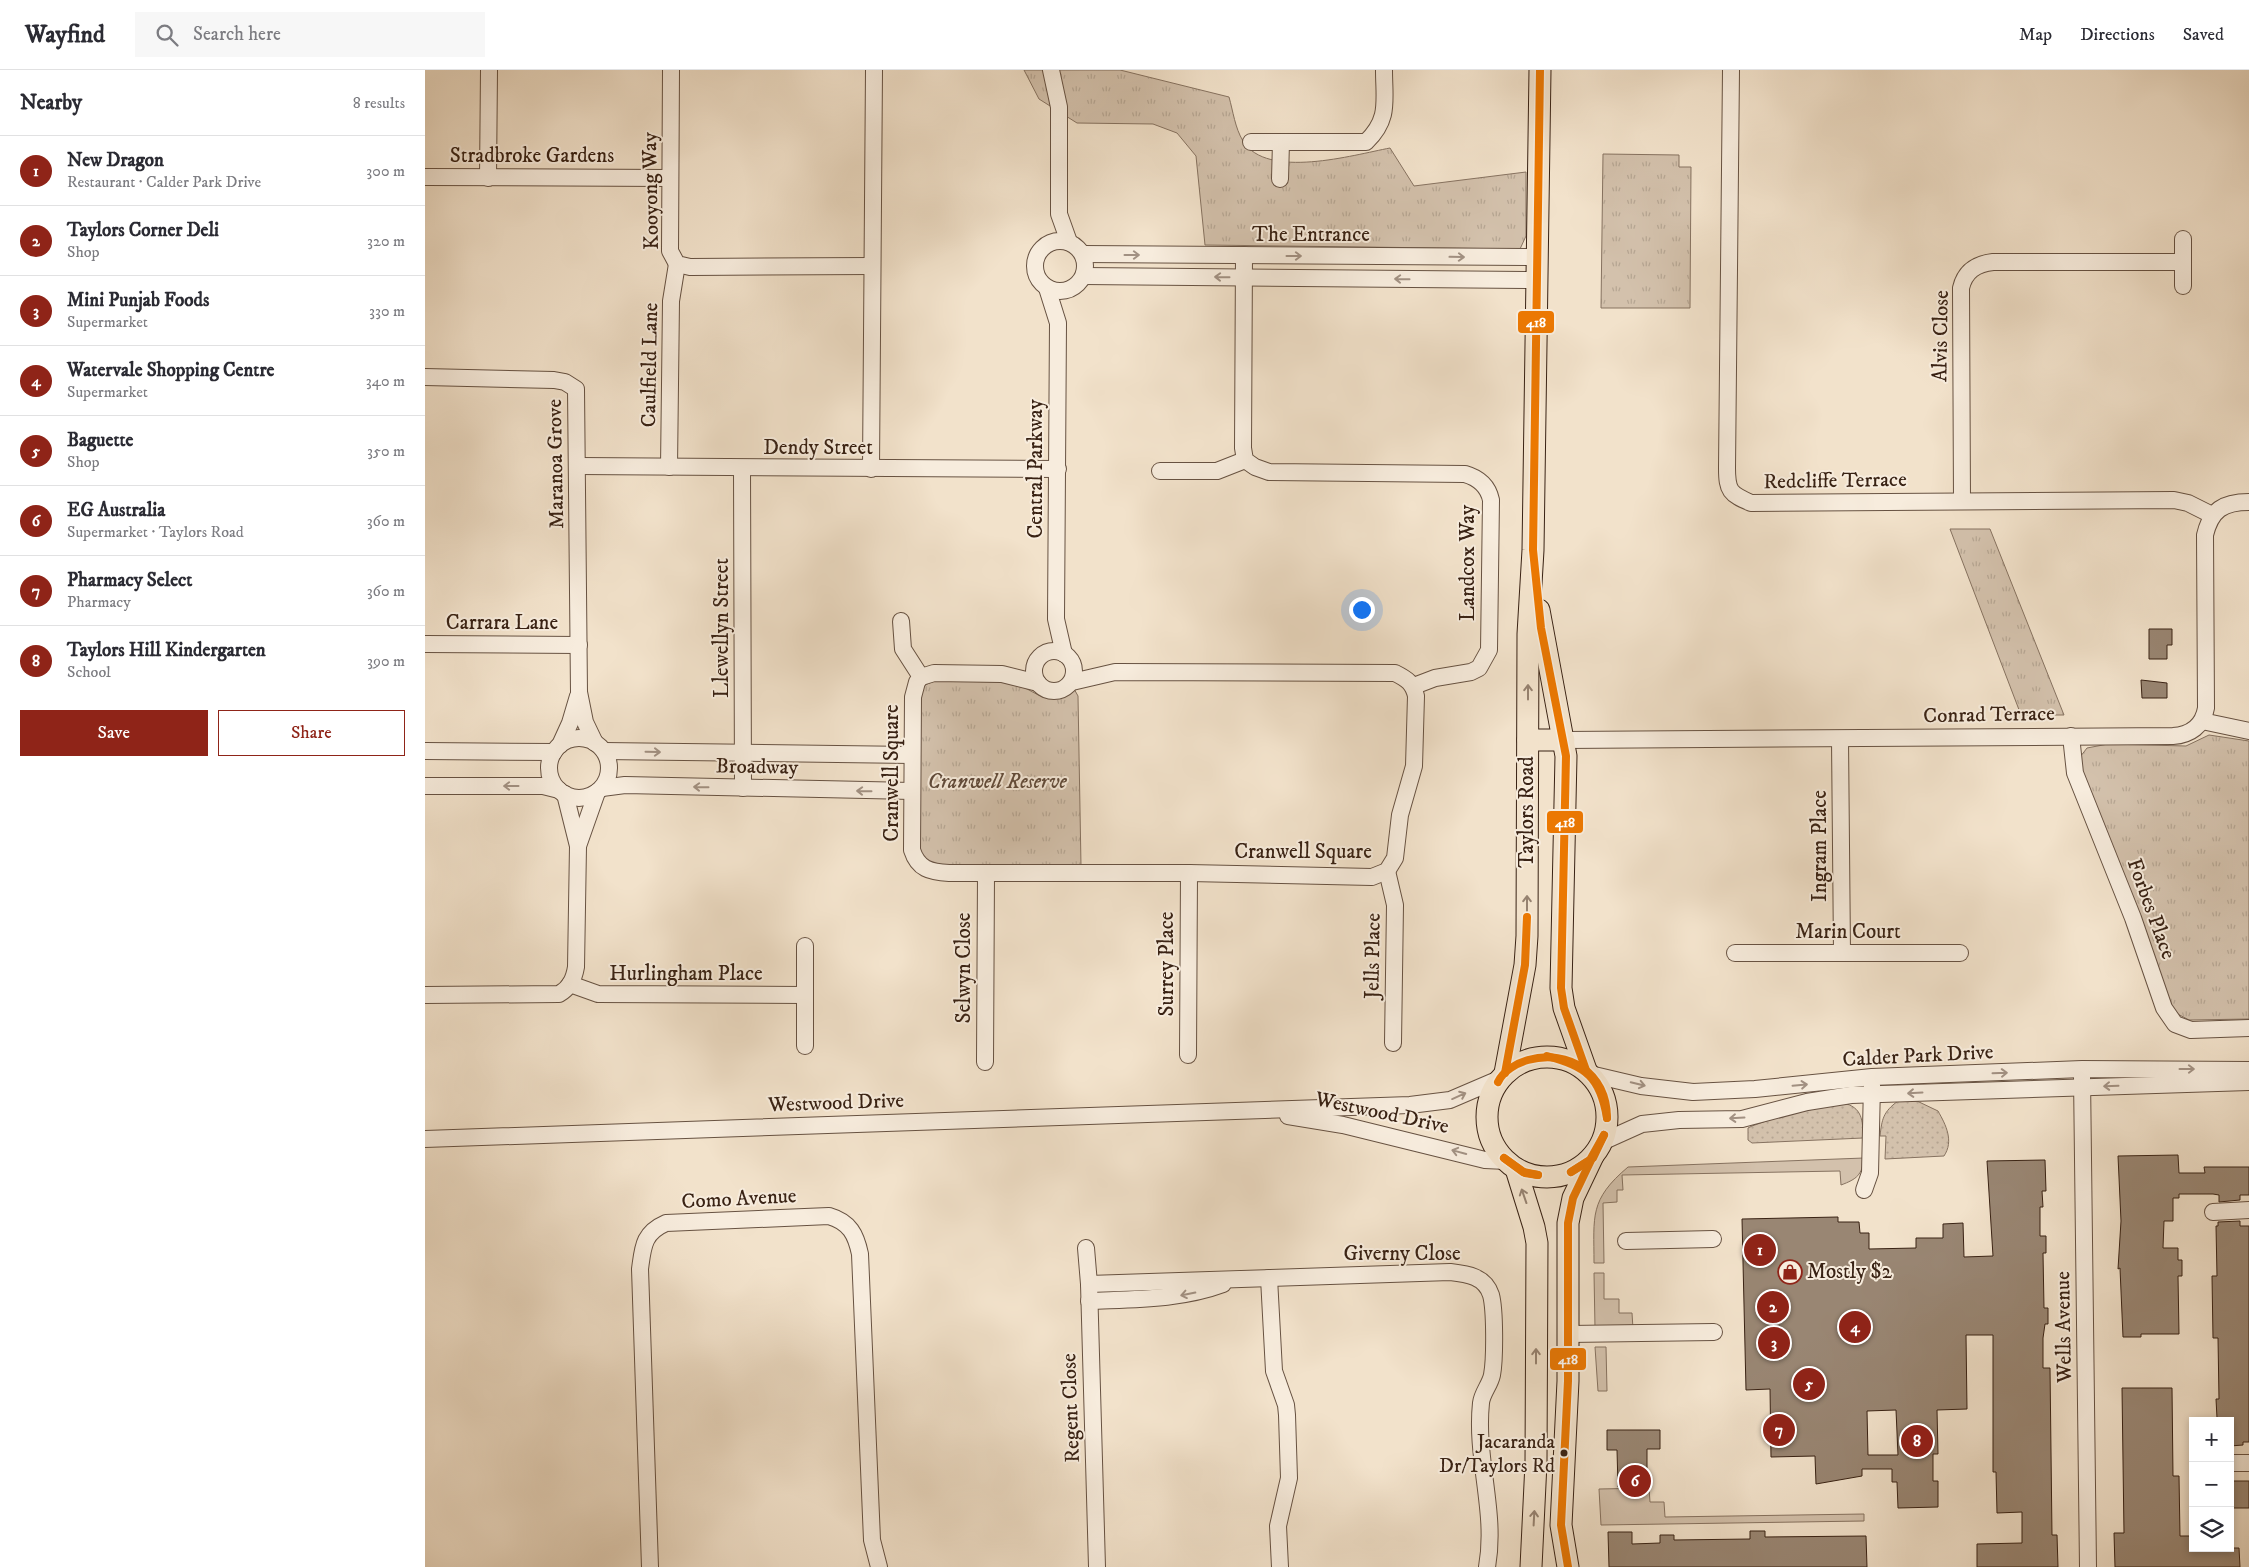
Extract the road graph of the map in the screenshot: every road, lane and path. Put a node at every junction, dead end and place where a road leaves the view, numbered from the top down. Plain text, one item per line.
1 (489, 70) edge
2 (671, 70) edge
3 (874, 70) edge
4 (1051, 70) edge
5 (1384, 70) edge
6 (1540, 70) edge
7 (1731, 70) edge
8 (1251, 142) dead end
9 (1281, 142) junction
10 (425, 177) edge
11 (488, 178) junction
12 (670, 178) junction
13 (1280, 179) dead end
14 (1059, 214) junction
15 (2183, 239) dead end
16 (1069, 242) junction
17 (1049, 243) junction
18 (1083, 254) junction
19 (1245, 256) junction
20 (1538, 257) junction
21 (2183, 262) junction
22 (677, 264) junction
23 (872, 266) junction
24 (1084, 276) junction
25 (1245, 277) junction
26 (1538, 280) junction
27 (2183, 286) dead end
28 (1047, 288) junction
29 (1071, 290) junction
30 (1058, 320) junction
31 (425, 377) edge
32 (1245, 460) junction
33 (579, 466) junction
34 (669, 467) junction
35 (742, 468) junction
36 (871, 469) junction
37 (1058, 469) junction
38 (1160, 471) dead end
39 (1962, 501) junction
40 (2249, 502) edge
41 (2212, 515) junction
42 (1533, 550) junction
43 (1056, 619) junction
44 (901, 621) dead end
45 (425, 644) edge
46 (579, 645) junction
47 (1068, 658) junction
48 (1039, 659) junction
49 (1115, 672) junction
50 (1001, 674) junction
51 (921, 677) junction
52 (1072, 682) junction
53 (1038, 683) junction
54 (1414, 686) junction
55 (579, 692) junction
56 (2202, 721) junction
57 (2249, 731) edge
58 (2071, 736) junction
59 (1840, 739) junction
60 (1527, 740) junction
61 (1564, 740) junction
62 (600, 747) junction
63 (557, 748) junction
64 (425, 751) edge
65 (743, 754) junction
66 (912, 755) junction
67 (425, 786) edge
68 (743, 788) junction
69 (599, 790) junction
70 (913, 791) junction
71 (562, 792) junction
72 (578, 846) junction
73 (1387, 871) junction
74 (1189, 873) junction
75 (986, 874) junction
76 (805, 946) dead end
77 (1735, 953) dead end
78 (1842, 953) junction
79 (1960, 953) dead end
80 (570, 984) junction
81 (425, 995) edge
82 (804, 996) junction
83 (2249, 1028) edge
84 (1393, 1043) dead end
85 (805, 1046) dead end
86 (1188, 1055) dead end
87 (985, 1062) dead end
88 (2081, 1070) junction
89 (2249, 1070) edge
90 (1588, 1072) junction
91 (1502, 1076) junction
92 (1872, 1077) junction
93 (2249, 1082) edge
94 (2082, 1086) junction
95 (1871, 1095) junction
96 (1249, 1110) junction
97 (425, 1138) edge
98 (1597, 1149) junction
99 (1511, 1165) junction
100 (1864, 1190) dead end
101 (2249, 1210) edge
102 (2213, 1212) dead end
103 (1713, 1239) dead end
104 (1626, 1241) dead end
105 (1085, 1248) dead end
106 (1269, 1278) junction
107 (1234, 1280) junction
108 (1089, 1284) junction
109 (1089, 1301) junction
110 (1714, 1332) dead end
111 (1569, 1334) junction
112 (2234, 1463) edge
113 (2249, 1463) edge
114 (872, 1540) junction
115 (651, 1567) edge
116 (866, 1567) edge
117 (879, 1567) edge
118 (1097, 1567) edge
119 (1280, 1567) edge
120 (1487, 1567) edge
121 (1531, 1567) edge
122 (1568, 1567) edge
123 (2088, 1567) edge

1 - 11 street
2 - 12 street, Kooyong Way
3 - 23 street
4 - 14 street
5 - 9 street
6 - 20 main road, Taylors Road
7 - 39 street, Redcliffe Terrace
8 - 9 street
9 - 13 street
10 - 11 street, Stradbroke Gardens
11 - 12 street, Stradbroke Gardens
12 - 22 street, Kooyong Way
14 - 16 street
14 - 17 street
15 - 21 street
16 - 17 street
16 - 18 street
17 - 28 street
18 -> 19 street, The Entrance
18 - 24 street
19 -> 20 street, The Entrance
19 - 25 street
20 - 26 main road, Taylors Road
21 - 27 street
21 - 39 street, Alvis Close
22 - 23 street, Kooyong Way
22 - 34 street, Caulfield Lane
23 - 36 street
25 -> 24 street, The Entrance
24 - 29 street
26 -> 25 street, The Entrance
25 - 32 street
26 - 42 main road, Taylors Road
28 - 29 street
28 - 30 street, Central Parkway
29 - 30 street, Central Parkway
30 - 37 street, Central Parkway
31 - 33 street, Maranoa Grove
32 - 38 street
32 - 54 street, Landcox Way
33 - 34 street, Dendy Street
33 - 46 street, Maranoa Grove
34 - 35 street, Dendy Street
35 - 36 street, Dendy Street
35 - 65 street, Llewellyn Street
36 - 37 street, Dendy Street
37 - 43 street, Central Parkway
39 - 41 street, Redcliffe Terrace
40 - 41 street
41 - 56 street
60 -> 42 main road, Taylors Road
42 - 61 main road, Taylors Road
43 - 47 street, Central Parkway
43 - 48 street, Central Parkway
44 - 51 street, Cranwell Square
45 - 46 street, Carrara Lane
46 - 55 street, Maranoa Grove
47 - 48 street
47 - 49 street
47 - 52 street
48 - 50 street, Cranwell Square
48 - 53 street
49 - 52 street
49 - 54 street
50 - 51 street, Cranwell Square
50 - 53 street, Cranwell Square
51 - 66 street, Cranwell Square
52 - 53 street
54 - 73 street, Cranwell Square
55 - 62 street, Maranoa Grove
55 - 63 street, Maranoa Grove
56 - 57 street
56 - 58 street, Conrad Terrace
58 - 59 street, Conrad Terrace
58 - 83 street, Forbes Place
59 - 61 street, Conrad Terrace
59 - 78 street, Ingram Place
60 - 61 main road
91 -> 60 main road, Taylors Road
61 - 90 main road, Taylors Road
62 - 63 street
62 -> 65 street, Broadway
62 - 69 street
63 - 64 street
63 - 71 street
65 - 66 street, Broadway
65 - 68 street, Llewellyn Street
66 - 70 street, Cranwell Square
71 -> 67 street
68 -> 69 street, Broadway
70 -> 68 street, Broadway
69 - 71 street
69 - 72 street
70 - 75 street, Cranwell Square
71 - 72 street
72 - 80 street
73 - 74 street, Cranwell Square
73 - 84 street, Jells Place
74 - 75 street, Cranwell Square
74 - 86 street, Surrey Place
75 - 87 street, Selwyn Close
76 - 82 street
77 - 78 street, Marin Court
78 - 79 street, Marin Court
80 - 81 street
80 - 82 street, Hurlingham Place
82 - 85 street
88 -> 89 street, Calder Park Drive
92 -> 88 street, Calder Park Drive
88 - 94 street, Wells Avenue
90 - 91 main road
90 -> 92 street, Calder Park Drive
90 - 98 main road
96 -> 91 street, Westwood Drive
91 - 99 main road
92 - 95 street
93 -> 94 street, Calder Park Drive
94 -> 95 street, Calder Park Drive
94 - 123 street, Wells Avenue
95 -> 98 street, Calder Park Drive
95 - 100 street
96 - 97 street, Westwood Drive
99 -> 96 street, Westwood Drive
98 - 99 main road
98 - 111 main road
121 -> 99 main road
101 - 102 street
103 - 104 street
105 - 108 street, Regent Close
106 - 107 street, Giverny Close
106 - 119 street
106 - 120 street, Giverny Close
107 - 108 street, Giverny Close
107 -> 109 street, Giverny Close
108 - 109 street, Regent Close
109 - 118 street, Regent Close
110 - 111 street
111 - 122 main road
112 - 113 street
114 - 115 street, Como Avenue
114 - 116 street, Como Avenue
114 - 117 street, Como Avenue

